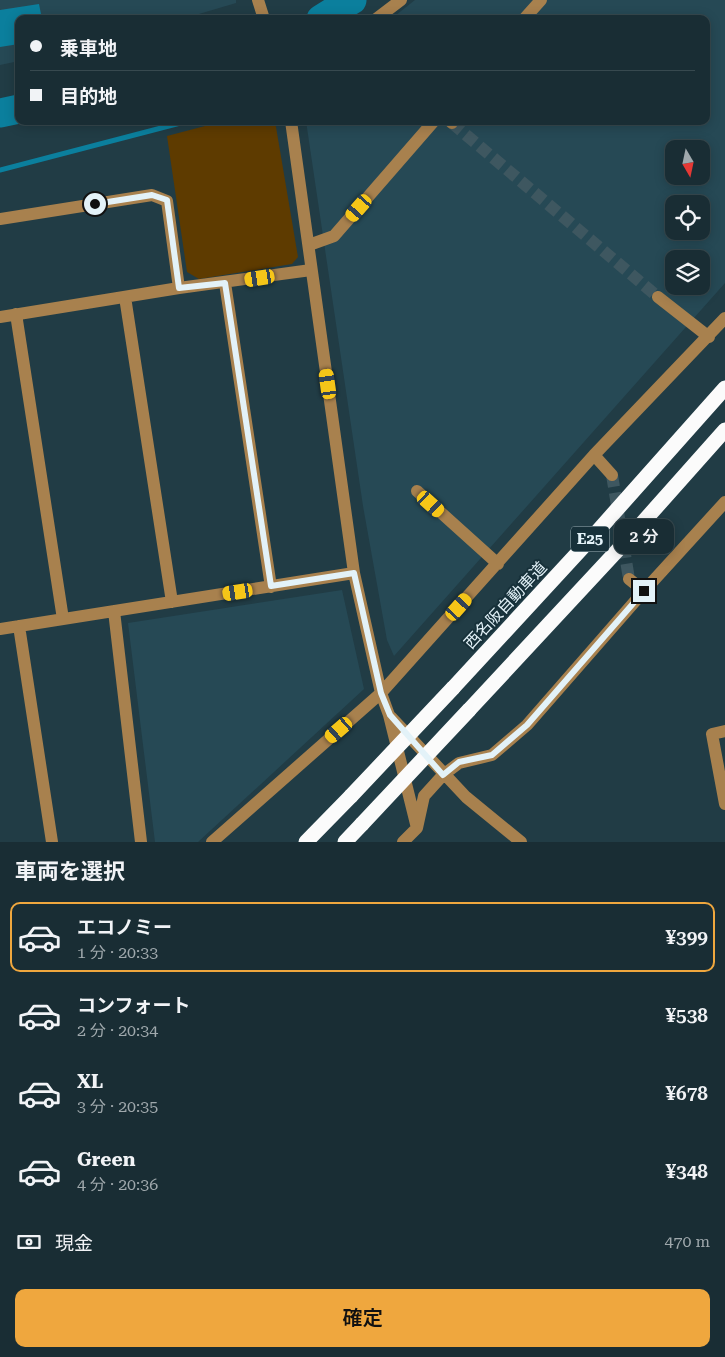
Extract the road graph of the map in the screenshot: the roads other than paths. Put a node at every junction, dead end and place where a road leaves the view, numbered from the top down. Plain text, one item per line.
1 (258, 0) edge
2 (401, 0) edge
3 (540, 0) edge
4 (263, 15) edge
5 (381, 15) edge
6 (527, 15) edge
7 (292, 125) edge
8 (431, 125) edge
9 (0, 220) edge
10 (308, 245) junction
11 (312, 270) junction
12 (225, 283) junction
13 (179, 288) junction
14 (125, 297) junction
15 (658, 297) tunnel mouth
16 (16, 314) junction
17 (0, 317) edge
18 (725, 318) edge
19 (709, 337) junction
20 (725, 388) edge
21 (725, 430) edge
22 (594, 455) junction
23 (612, 475) tunnel mouth
24 (417, 492) dead end
25 (725, 502) edge
26 (498, 564) junction
27 (354, 573) junction
28 (629, 579) tunnel mouth
29 (271, 586) junction
30 (644, 591) junction
31 (172, 602) junction
32 (114, 612) junction
33 (63, 619) junction
34 (19, 626) junction
35 (0, 629) edge
36 (381, 693) junction
37 (390, 715) junction
38 (725, 731) edge
39 (443, 775) junction
40 (725, 804) edge
41 (417, 828) junction
42 (139, 841) edge
43 (52, 842) edge
44 (212, 842) edge
45 (306, 842) edge
46 (345, 842) edge
47 (403, 842) edge
48 (521, 842) edge

1 - 4 street
2 - 5 street
3 - 6 street
7 - 10 street
8 - 10 street
9 - 13 street
10 - 11 street
11 - 12 street
11 - 27 street
12 - 13 street
12 - 29 street
13 - 14 street
14 - 16 street
14 - 31 street
15 - 19 street
16 - 17 street
16 - 33 street
18 - 19 street
19 - 22 street
20 - 45 highway, 西名阪自動車道 / E25, bridge
21 - 46 highway, E25, bridge
22 - 23 street
22 - 26 street
24 - 26 street
25 - 30 street
26 - 36 street
27 - 29 street
27 - 36 street
28 - 30 street
29 - 31 street
30 - 39 street
31 - 32 street
32 - 33 street
32 - 42 street
33 - 34 street
34 - 35 street
34 - 43 street
36 - 37 street
36 - 44 street
37 - 39 street
37 - 41 street
38 - 40 street
39 - 41 street
39 - 48 street
41 - 47 street

